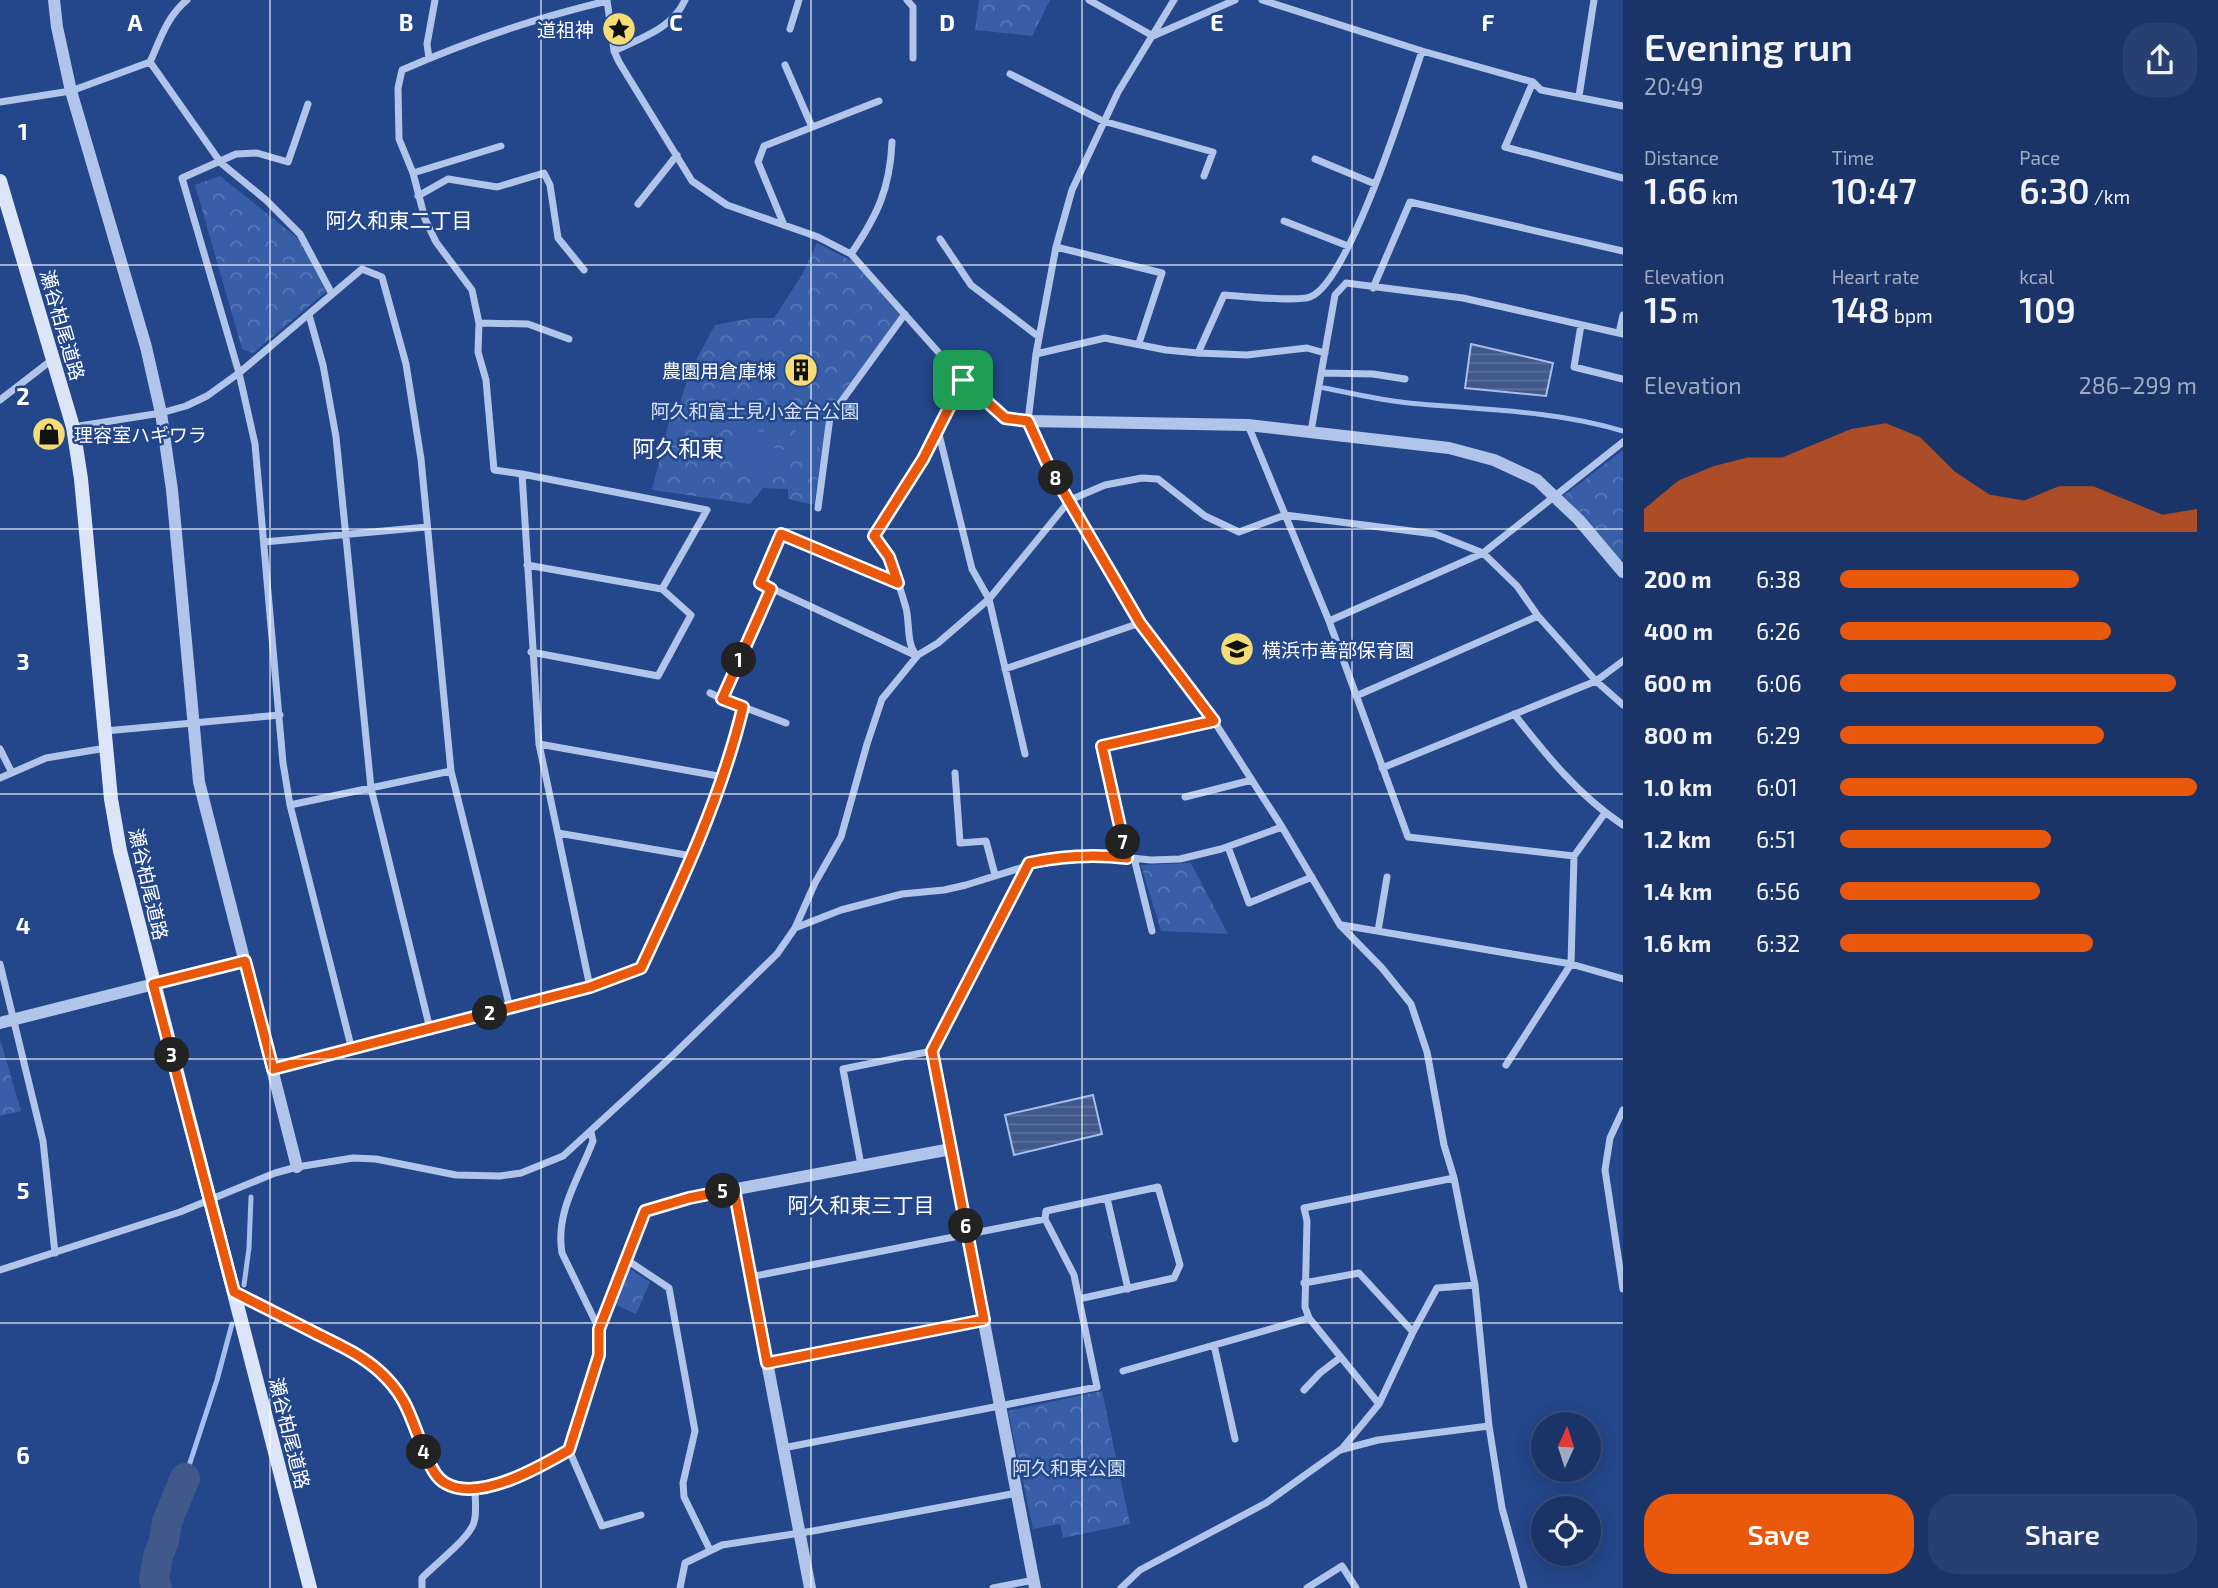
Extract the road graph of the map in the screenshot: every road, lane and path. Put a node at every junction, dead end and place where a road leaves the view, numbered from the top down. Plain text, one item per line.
1 (54, 0) edge
2 (187, 0) edge
3 (435, 0) edge
4 (685, 0) edge
5 (799, 0) edge
6 (907, 0) edge
7 (1089, 0) edge
8 (1174, 0) edge
9 (1235, 0) edge
10 (1262, 0) edge
11 (1594, 0) edge
12 (607, 1) edge
13 (790, 29) dead end
14 (1153, 36) junction
15 (614, 51) junction
16 (1422, 51) junction
17 (429, 58) junction
18 (913, 58) dead end
19 (150, 62) junction
20 (785, 65) dead end
21 (1010, 74) dead end
22 (1533, 82) junction
23 (71, 91) junction
24 (1579, 96) junction
25 (879, 101) dead end
26 (0, 102) edge
27 (308, 104) dead end
28 (1623, 106) edge
29 (1103, 121) junction
30 (812, 127) junction
31 (892, 142) dead end
32 (501, 146) dead end
33 (677, 155) junction
34 (1315, 159) dead end
35 (221, 163) junction
36 (413, 173) junction
37 (1204, 176) dead end
38 (1623, 178) edge
39 (0, 181) edge
40 (1375, 184) junction
41 (418, 196) junction
42 (638, 204) dead end
43 (1284, 221) dead end
44 (784, 225) junction
45 (940, 239) dead end
46 (1348, 246) junction
47 (1056, 247) junction
48 (1623, 251) edge
49 (851, 254) junction
50 (584, 270) dead end
51 (1373, 288) junction
52 (332, 294) junction
53 (905, 314) junction
54 (309, 315) junction
55 (1623, 315) edge
56 (480, 323) junction
57 (1581, 324) junction
58 (1621, 333) edge
59 (1039, 337) junction
60 (569, 339) dead end
61 (1139, 343) junction
62 (1198, 353) junction
63 (1325, 353) junction
64 (1036, 354) junction
65 (53, 359) junction
66 (239, 373) junction
67 (1322, 373) junction
68 (1405, 379) dead end
69 (1623, 379) edge
70 (963, 380) junction
71 (0, 400) edge
72 (160, 413) junction
73 (1028, 421) junction
74 (1248, 425) junction
75 (73, 427) junction
76 (938, 430) junction
77 (1311, 431) junction
78 (1623, 442) edge
79 (522, 474) junction
80 (1555, 495) junction
81 (1070, 500) junction
82 (818, 508) dead end
83 (1285, 515) junction
84 (427, 527) junction
85 (346, 535) junction
86 (264, 542) junction
87 (1483, 553) junction
88 (527, 565) junction
89 (1623, 572) edge
90 (898, 583) junction
91 (662, 589) junction
92 (771, 589) junction
93 (989, 599) junction
94 (1538, 616) junction
95 (1329, 621) junction
96 (1140, 623) junction
97 (531, 652) junction
98 (917, 656) junction
99 (1623, 661) edge
100 (1005, 669) junction
101 (1596, 681) junction
102 (710, 694) dead end
103 (1356, 696) junction
104 (722, 699) junction
105 (1623, 705) edge
106 (743, 707) junction
107 (1514, 714) junction
108 (280, 715) junction
109 (1214, 721) junction
110 (193, 723) junction
111 (786, 723) dead end
112 (105, 731) junction
113 (538, 744) junction
114 (106, 748) junction
115 (0, 749) edge
116 (1025, 754) dead end
117 (1382, 768) junction
118 (11, 771) junction
119 (451, 771) junction
120 (955, 773) dead end
121 (724, 777) junction
122 (0, 778) edge
123 (1252, 780) junction
124 (372, 788) junction
125 (1185, 797) dead end
126 (290, 805) junction
127 (1605, 813) junction
128 (1623, 825) edge
129 (1282, 827) junction
130 (558, 833) junction
131 (1228, 847) junction
132 (692, 856) junction
133 (1574, 856) junction
134 (1130, 858) junction
135 (1029, 863) junction
136 (995, 875) junction
137 (1312, 877) junction
138 (1387, 877) dead end
139 (1340, 925) junction
140 (794, 928) junction
141 (1378, 931) junction
142 (1152, 932) dead end
143 (245, 961) junction
144 (0, 964) edge
145 (1571, 964) junction
146 (1623, 979) edge
147 (153, 984) junction
148 (590, 987) junction
149 (510, 1008) junction
150 (14, 1019) junction
151 (0, 1023) edge
152 (430, 1029) junction
153 (352, 1049) junction
154 (932, 1051) junction
155 (1506, 1065) dead end
156 (273, 1069) junction
157 (1623, 1111) edge
158 (591, 1132) junction
159 (951, 1149) junction
160 (861, 1165) junction
161 (297, 1167) junction
162 (1454, 1178) junction
163 (734, 1189) junction
164 (1107, 1198) junction
165 (209, 1200) junction
166 (1045, 1219) junction
167 (967, 1236) junction
168 (55, 1253) junction
169 (627, 1260) junction
170 (0, 1269) edge
171 (750, 1277) junction
172 (1304, 1283) junction
173 (1475, 1285) junction
174 (1128, 1289) junction
175 (1623, 1289) edge
176 (234, 1292) junction
177 (1079, 1299) junction
178 (1309, 1318) junction
179 (984, 1320) junction
180 (599, 1329) junction
181 (1413, 1332) junction
182 (1214, 1345) junction
183 (1340, 1357) junction
184 (767, 1363) junction
185 (1124, 1371) dead end
186 (1304, 1390) dead end
187 (1379, 1404) junction
188 (1001, 1406) junction
189 (1489, 1426) junction
190 (1235, 1439) dead end
191 (783, 1448) junction
192 (569, 1450) junction
193 (1340, 1450) junction
194 (475, 1489) junction
195 (1017, 1493) junction
196 (641, 1515) dead end
197 (799, 1533) junction
198 (710, 1550) junction
199 (1035, 1584) edge
200 (310, 1588) edge
201 (422, 1588) edge
202 (680, 1588) edge
203 (810, 1588) edge
204 (993, 1588) edge
205 (1121, 1588) edge
206 (1307, 1588) edge
207 (1356, 1588) edge
208 (1524, 1588) edge

1 - 23 street
2 - 19 street
3 - 17 street
4 - 15 street
5 - 13 street
6 - 18 street
7 - 14 street
8 - 14 street
9 - 14 street
10 - 16 street
11 - 24 street
12 - 15 street
12 - 17 street
14 - 29 street
15 - 33 street
16 - 22 street
16 - 40 street
17 - 36 street
19 - 23 street
19 - 35 street
20 - 30 street
21 - 29 street
22 - 24 street
22 - 38 street
23 - 26 street
23 - 72 street
24 - 28 street
25 - 30 street
27 - 35 street
29 - 37 street
29 - 47 street
30 - 44 street
31 - 49 street
32 - 36 street
33 - 42 street
33 - 44 street
34 - 40 street
35 - 52 street
35 - 66 street
36 - 41 street
39 - 65 main road, 瀬谷柏尾道路
40 - 46 street
41 - 50 street
41 - 56 street
43 - 46 street
44 - 49 street
45 - 59 street
46 - 62 street
47 - 59 street
47 - 61 street
48 - 51 street
49 - 53 street
51 - 57 street
51 - 63 street
52 - 54 street
52 - 84 street
53 - 70 street
53 - 82 street
54 - 66 street
54 - 85 street
55 - 58 street
56 - 60 street
56 - 79 street
57 - 58 street
57 - 69 street
59 - 64 street
61 - 62 street
61 - 64 street
62 - 63 street
63 - 67 street
64 - 73 street
65 - 71 street
65 - 75 main road, 瀬谷柏尾道路
66 - 72 street
66 - 86 street
67 - 68 street
67 - 77 street
70 - 73 street
70 - 76 street
72 - 75 street
72 - 110 street
73 - 74 street
73 - 81 street
74 - 77 street
74 - 83 street
75 - 112 main road, 瀬谷柏尾道路
76 - 90 street
76 - 93 street
77 - 80 street
78 - 80 street
79 - 88 street
79 - 91 street
80 - 87 street
80 - 89 street
81 - 83 street
81 - 93 street
81 - 96 street
83 - 87 street
83 - 95 street
84 - 85 street
84 - 119 street
85 - 86 street
85 - 124 street
86 - 108 street
87 - 94 street
87 - 95 street
88 - 91 street
88 - 97 street
90 - 92 street
90 - 98 street
91 - 97 street
92 - 98 street
92 - 104 street
93 - 98 street
93 - 100 street
94 - 101 street
94 - 103 street
95 - 103 street
96 - 100 street
96 - 109 street
97 - 113 street
98 - 140 street
99 - 101 street
100 - 116 street
101 - 105 street
101 - 107 street
102 - 104 street
103 - 117 street
104 - 106 street
106 - 111 street
106 - 121 street
107 - 117 street
107 - 127 street
108 - 110 street
108 - 126 street
109 - 123 street
109 - 134 street
110 - 112 street
110 - 143 street
112 - 114 main road, 瀬谷柏尾道路
113 - 121 street
113 - 130 street
114 - 118 street
114 - 147 main road, 瀬谷柏尾道路
115 - 118 street
117 - 133 street
118 - 122 street
119 - 124 street
119 - 149 street
120 - 136 street
121 - 132 street
123 - 125 street
123 - 129 street
124 - 126 street
124 - 152 street
126 - 153 street
127 - 128 street
127 - 133 street
129 - 131 street
129 - 137 street
130 - 132 street
130 - 148 street
131 - 134 street
131 - 137 street
132 - 148 street
133 - 145 street
134 - 135 street
134 - 142 street
135 - 136 street
135 - 154 street
136 - 140 street
137 - 139 street
138 - 141 street
139 - 141 street
139 - 162 street
140 - 158 street
141 - 145 street
143 - 147 street
143 - 156 street
144 - 150 street
145 - 146 street
145 - 155 street
147 - 150 street
147 - 165 main road, 瀬谷柏尾道路
148 - 149 street
149 - 152 street
150 - 151 street
150 - 168 street
152 - 153 street
153 - 156 street
154 - 159 street
154 - 160 street
156 - 161 street
157 - 175 street
158 - 161 street
158 - 180 street
159 - 160 street
159 - 167 street
160 - 163 street
161 - 165 street
162 - 172 street
162 - 173 street
163 - 169 street
163 - 171 street
164 - 166 street
164 - 174 street
164 - 174 street
165 - 168 street
165 - 176 main road, 瀬谷柏尾道路
166 - 167 street
166 - 177 street
167 - 171 street
167 - 179 street
168 - 170 street
169 - 180 street
169 - 198 street
171 - 184 street
172 - 178 street
172 - 181 street
173 - 181 street
173 - 189 street
174 - 177 street
176 - 194 street
176 - 200 main road, 瀬谷柏尾道路
177 - 188 street
178 - 182 street
178 - 183 street
179 - 184 street
179 - 188 street
180 - 192 street
181 - 187 street
182 - 185 street
182 - 190 street
183 - 186 street
183 - 187 street
184 - 191 street
187 - 193 street
188 - 191 street
188 - 195 street
189 - 193 street
189 - 208 street
191 - 197 street
192 - 194 street
192 - 196 street
193 - 205 street
194 - 201 street
195 - 197 street
195 - 199 street
197 - 198 street
197 - 203 street
198 - 202 street
199 - 204 street
206 - 207 street

